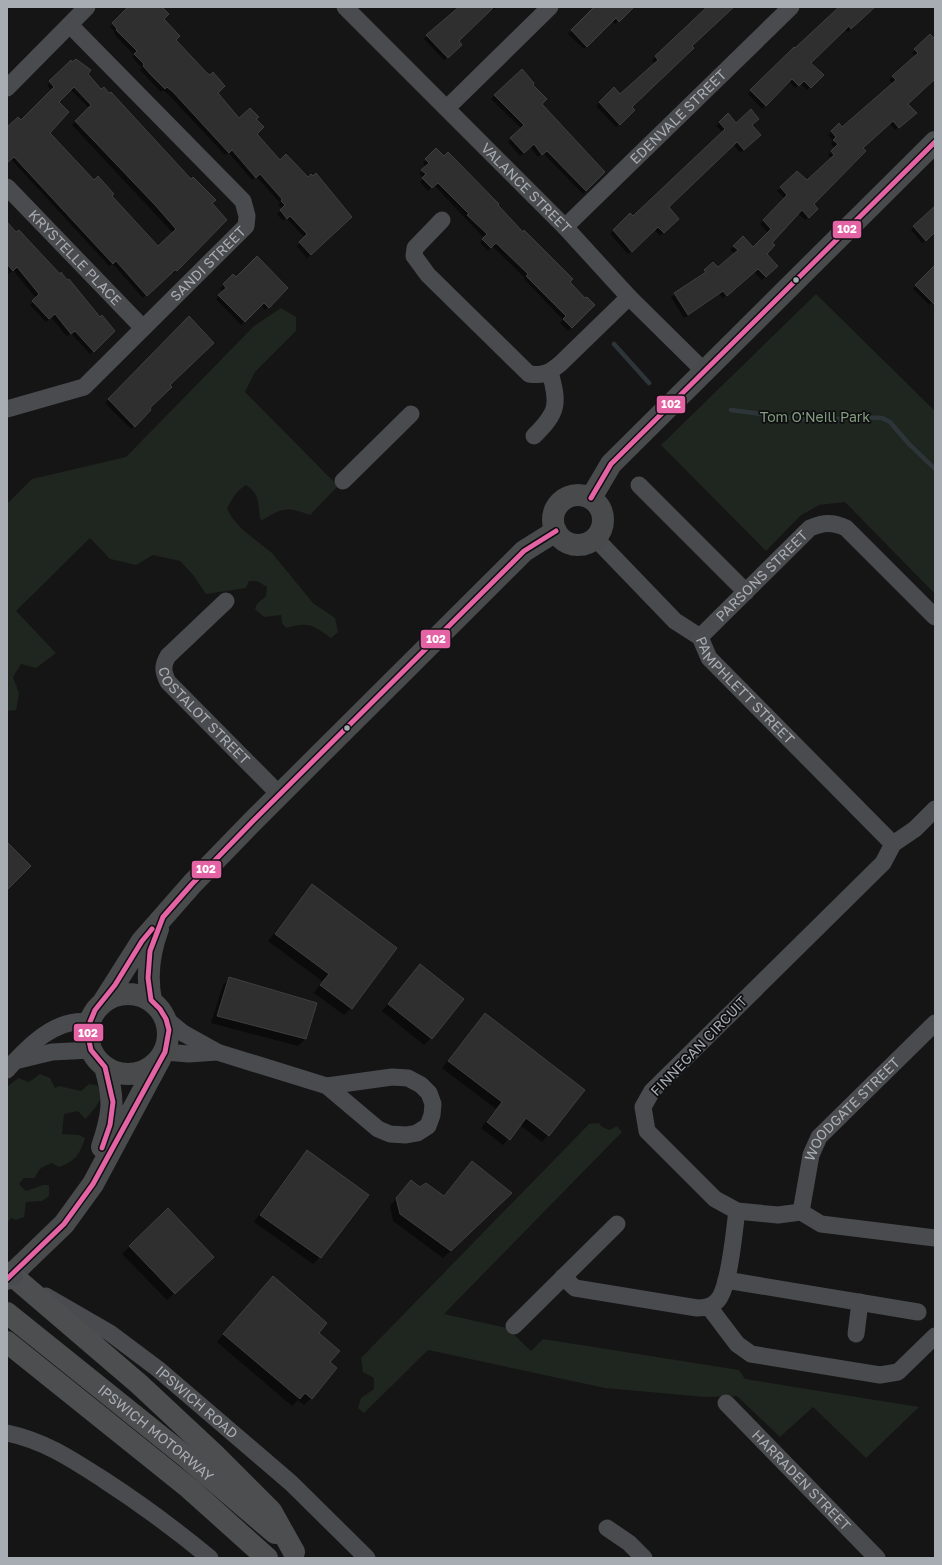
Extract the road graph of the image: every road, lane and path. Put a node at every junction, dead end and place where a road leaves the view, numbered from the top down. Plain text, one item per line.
1 (87, 7) edge
2 (345, 7) edge
3 (550, 7) edge
4 (792, 7) edge
5 (70, 25) junction
6 (7, 88) edge
7 (447, 108) junction
8 (935, 142) edge
9 (7, 187) edge
10 (442, 220) dead end
11 (565, 227) junction
12 (629, 296) junction
13 (143, 328) junction
14 (704, 371) junction
15 (550, 372) junction
16 (7, 409) edge
17 (411, 414) dead end
18 (534, 436) dead end
19 (343, 481) dead end
20 (639, 485) dead end
21 (591, 498) junction
22 (556, 531) junction
23 (596, 539) junction
24 (746, 592) junction
25 (226, 601) dead end
26 (935, 617) edge
27 (700, 637) junction
28 (279, 794) junction
29 (935, 810) edge
30 (893, 844) junction
31 (163, 917) junction
32 (152, 1000) junction
33 (104, 1001) junction
34 (166, 1019) junction
35 (90, 1022) junction
36 (935, 1023) edge
37 (92, 1050) junction
38 (217, 1052) junction
39 (162, 1055) junction
40 (10, 1066) edge
41 (105, 1067) junction
42 (327, 1086) junction
43 (737, 1210) junction
44 (800, 1212) junction
45 (617, 1224) dead end
46 (935, 1238) edge
47 (9, 1273) edge
48 (563, 1277) junction
49 (726, 1280) junction
50 (35, 1292) junction
51 (860, 1302) junction
52 (709, 1307) junction
53 (918, 1312) dead end
54 (8, 1314) edge
55 (514, 1326) dead end
56 (856, 1334) dead end
57 (935, 1336) edge
58 (7, 1342) edge
59 (726, 1404) dead end
60 (7, 1432) edge
61 (607, 1528) dead end
62 (298, 1555) edge
63 (210, 1558) edge
64 (267, 1558) edge
65 (367, 1558) edge
66 (644, 1558) edge
67 (877, 1558) edge

1 - 5 street
2 - 7 street, VALANCE STREET
3 - 7 street
4 - 11 street, EDENVALE STREET
5 - 6 street
5 - 13 street, SANDI STREET
7 - 11 street, VALANCE STREET
8 - 14 main road
9 - 13 street, KRYSTELLE PLACE
10 - 15 street
11 - 12 street, VALANCE STREET
12 - 14 street, VALANCE STREET
12 - 15 street
13 - 16 street, SANDI STREET
14 - 21 main road
15 - 18 street
17 - 19 street
20 - 24 street
21 - 22 main road
21 - 23 main road
22 - 23 main road
22 - 28 main road
23 - 27 street, PAMPHLETT STREET
24 - 26 street, PARSONS STREET
24 - 27 street, PARSONS STREET
25 - 28 street, COSTALOT STREET
27 - 30 street, PAMPHLETT STREET
28 - 31 main road
29 - 30 street, FINNEGAN CIRCUIT
30 - 43 street, FINNEGAN CIRCUIT
31 - 32 main road
31 - 33 main road
32 - 33 main road
32 - 34 main road
33 - 35 main road
34 - 38 street
34 - 39 main road
35 - 37 main road
35 - 40 street
36 - 44 street, WOODGATE STREET
37 - 40 street
37 - 41 main road
38 - 39 street
38 - 42 street
39 - 41 main road
39 - 47 main road
41 - 47 main road
42 - 42 street
43 - 44 street, FINNEGAN CIRCUIT
43 - 49 street
44 - 46 street
45 - 48 street
47 - 50 highway
48 - 52 street
48 - 55 street
49 - 51 street
49 - 52 street
50 - 62 highway
50 - 65 street, IPSWICH ROAD
51 - 53 street
51 - 56 street
52 - 57 street
54 - 62 highway, IPSWICH MOTORWAY
58 - 64 highway, IPSWICH MOTORWAY
59 - 67 street, HARRADEN STREET
60 - 63 street
61 - 66 street

